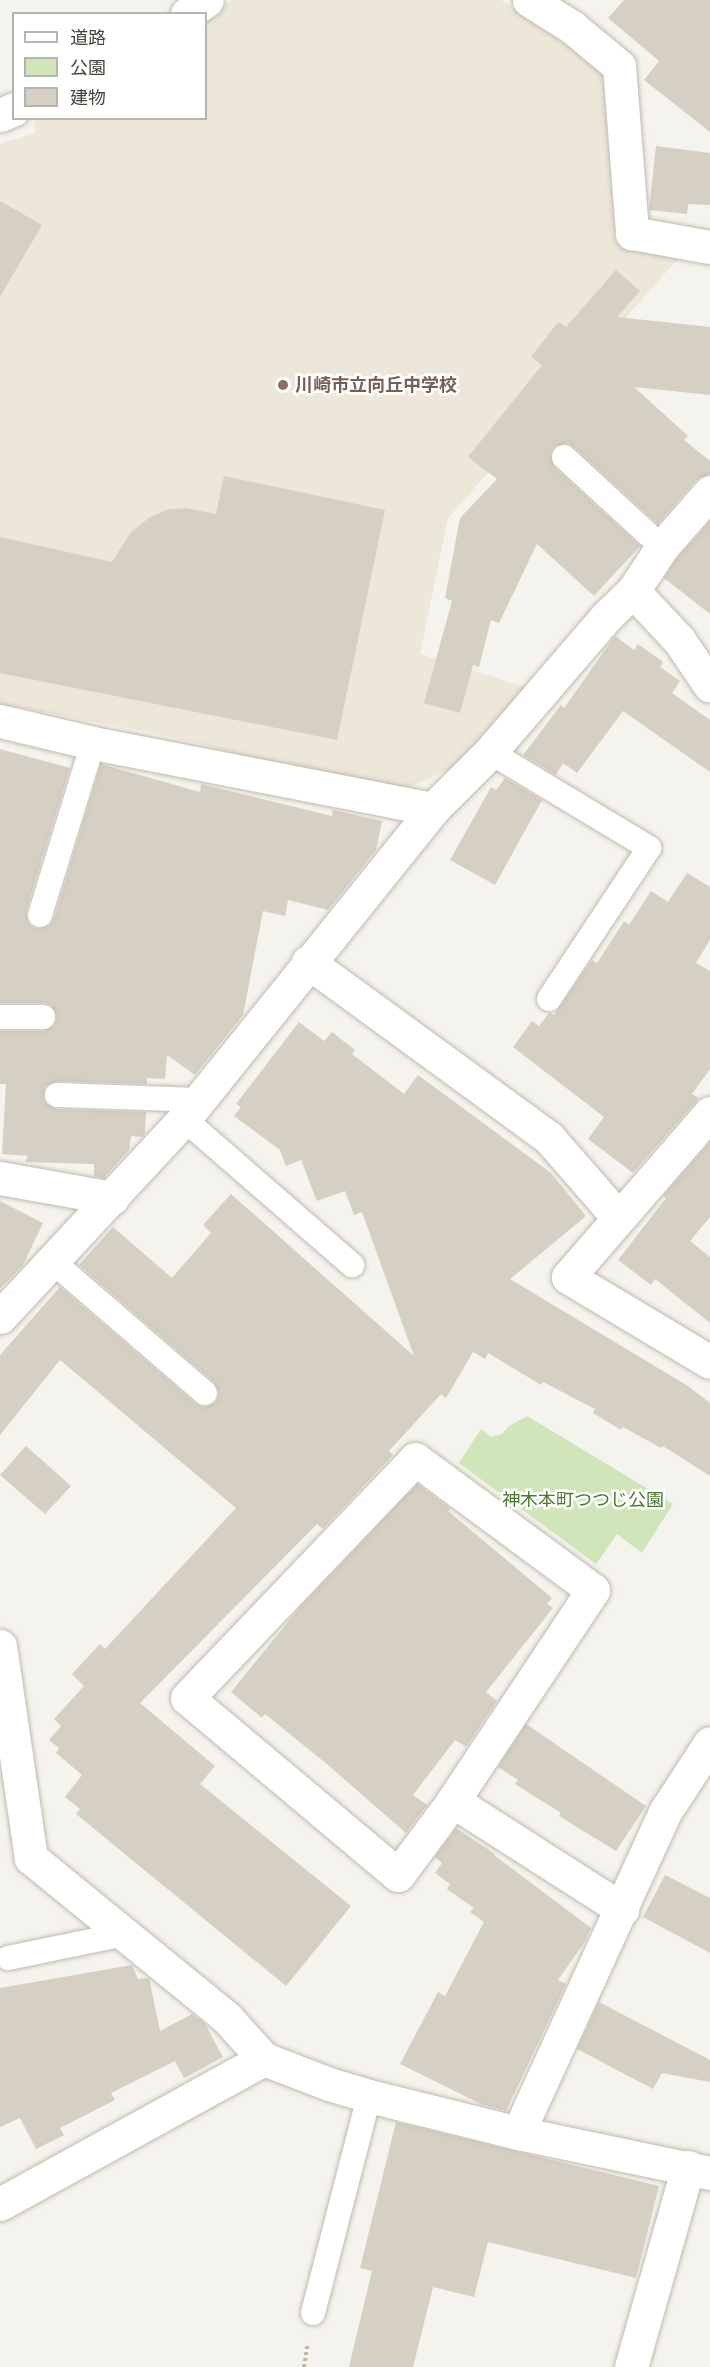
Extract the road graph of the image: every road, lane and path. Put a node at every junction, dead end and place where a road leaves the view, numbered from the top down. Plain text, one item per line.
1 (207, 0) edge
2 (529, 0) edge
3 (191, 12) edge
4 (710, 247) edge
5 (564, 457) dead end
6 (710, 492) edge
7 (662, 547) junction
8 (633, 591) junction
9 (710, 686) edge
10 (0, 722) edge
11 (93, 743) junction
12 (490, 752) junction
13 (433, 809) junction
14 (40, 915) dead end
15 (308, 962) junction
16 (549, 999) dead end
17 (0, 1017) edge
18 (43, 1017) dead end
19 (57, 1095) dead end
20 (192, 1109) junction
21 (707, 1121) edge
22 (0, 1178) edge
23 (112, 1198) junction
24 (617, 1216) junction
25 (52, 1261) junction
26 (352, 1265) dead end
27 (0, 1317) edge
28 (710, 1362) edge
29 (205, 1393) dead end
30 (0, 1646) edge
31 (710, 1743) edge
32 (453, 1801) junction
33 (622, 1910) junction
34 (124, 1934) junction
35 (8, 1958) dead end
36 (264, 2059) junction
37 (369, 2096) junction
38 (518, 2133) junction
39 (699, 2170) edge
40 (0, 2205) edge
41 (313, 2313) dead end
42 (631, 2367) edge

1 - 3 street
2 - 4 street
5 - 7 lane
6 - 7 street
7 - 8 street
8 - 9 street
8 - 12 street
10 - 11 street
11 - 13 street
11 - 14 lane
12 - 13 street
12 - 16 lane
13 - 15 street
15 - 20 street
15 - 24 street
17 - 18 lane
19 - 20 lane
20 - 23 street
20 - 26 lane
21 - 24 street
22 - 23 street
23 - 25 street
24 - 28 street
25 - 27 street
25 - 29 lane
30 - 34 street
31 - 33 street
32 - 32 street
32 - 33 street
33 - 38 street
34 - 35 lane
34 - 36 street
36 - 37 street
36 - 40 street
37 - 38 street
37 - 41 lane
38 - 39 street
39 - 42 street

